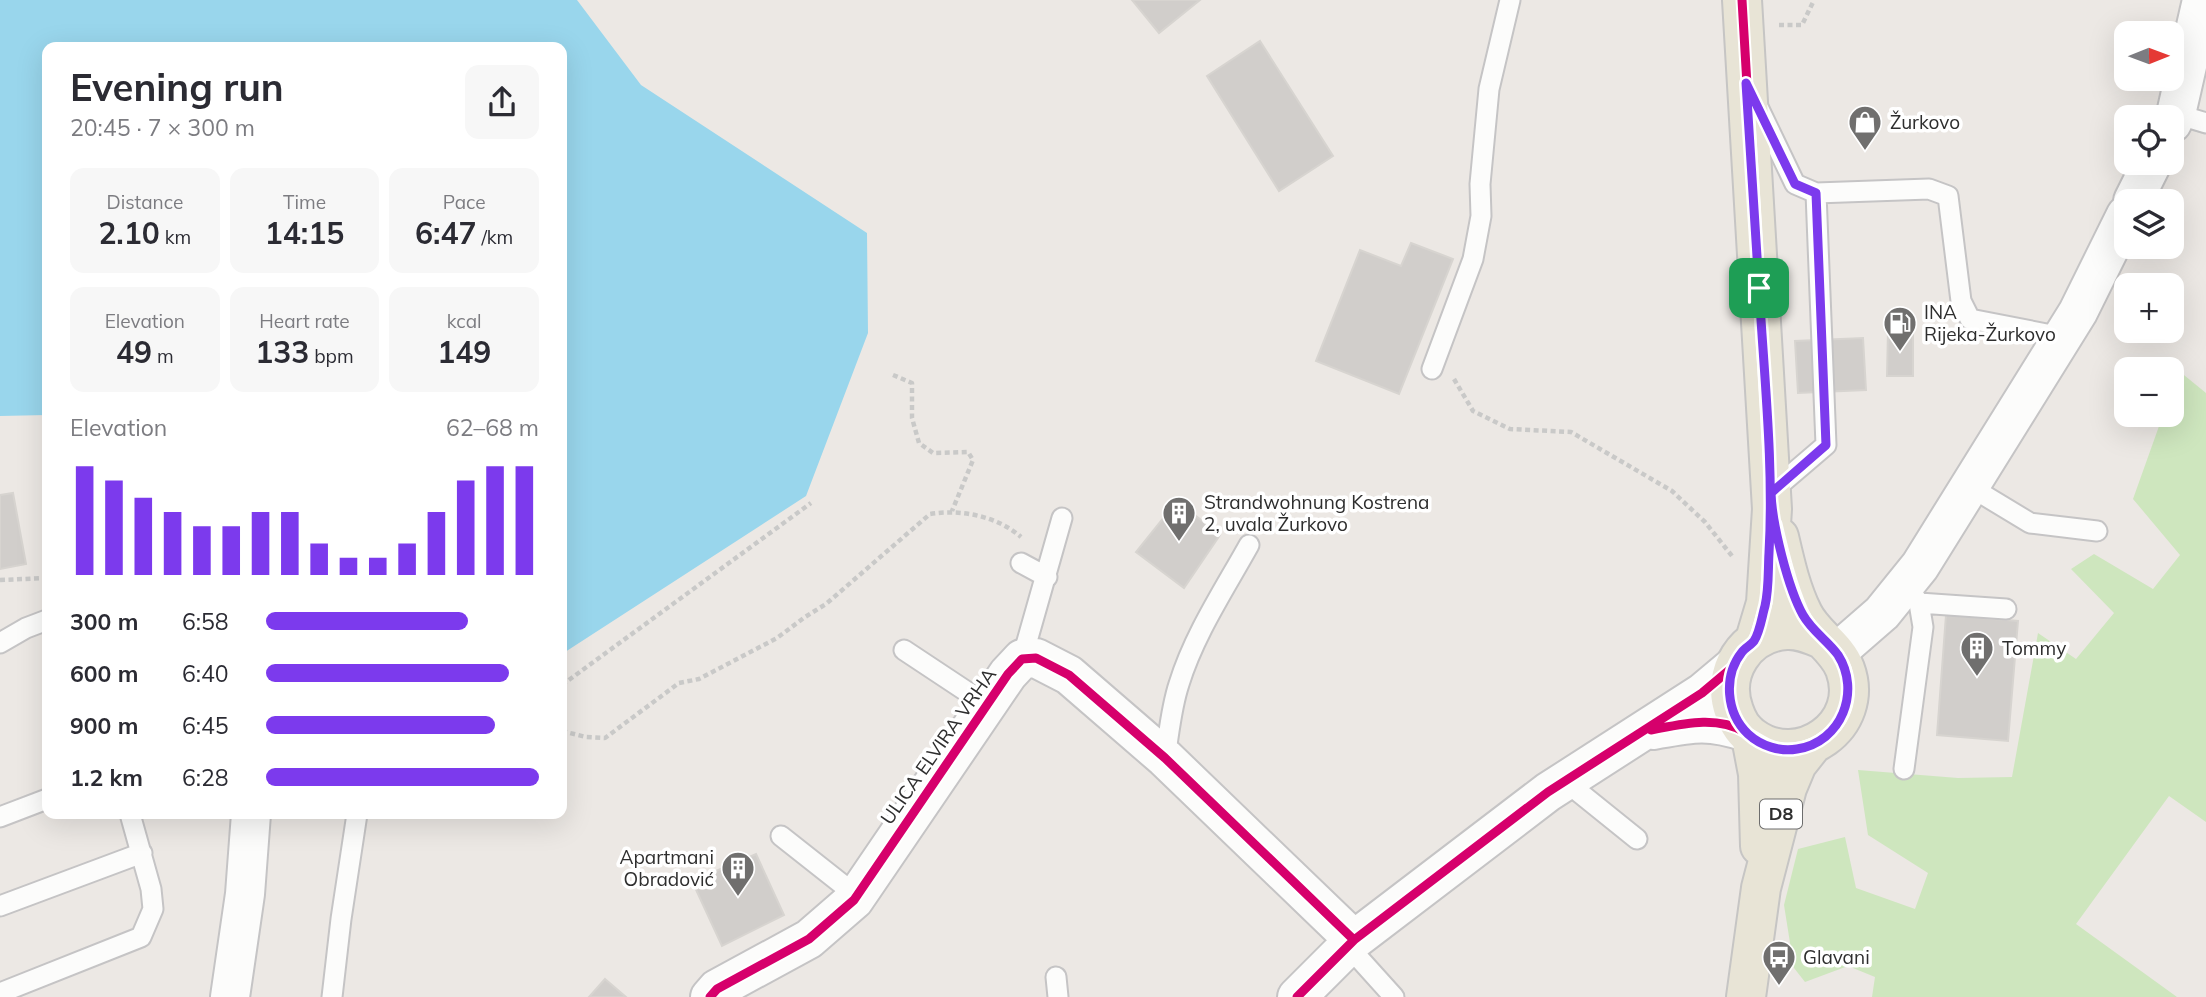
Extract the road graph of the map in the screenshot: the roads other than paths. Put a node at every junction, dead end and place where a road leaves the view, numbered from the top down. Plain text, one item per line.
1 (1510, 0) edge
2 (1742, 0) edge
3 (2202, 0) edge
4 (1746, 83) junction
5 (2185, 120) edge
6 (1816, 193) junction
7 (2114, 239) edge
8 (2062, 337) junction
9 (1432, 369) road end
10 (1969, 486) junction
11 (1771, 501) junction
12 (1062, 519) dead end
13 (2096, 531) dead end
14 (1249, 545) dead end
15 (1021, 563) dead end
16 (1049, 569) junction
17 (1912, 594) junction
18 (2006, 609) dead end
19 (42, 622) edge
20 (26, 628) junction
21 (0, 630) edge
22 (0, 643) edge
23 (1829, 646) junction
24 (904, 649) dead end
25 (1744, 654) junction
26 (1022, 659) junction
27 (988, 705) junction
28 (1641, 732) junction
29 (1749, 734) junction
30 (1812, 745) junction
31 (1165, 758) junction
32 (1904, 769) dead end
33 (1565, 780) junction
34 (42, 802) edge
35 (0, 817) edge
36 (132, 819) edge
37 (251, 819) edge
38 (356, 819) edge
39 (780, 836) dead end
40 (1637, 839) dead end
41 (142, 853) junction
42 (1761, 888) junction
43 (857, 896) junction
44 (0, 906) edge
45 (1351, 943) junction
46 (1056, 977) dead end
47 (0, 993) edge
48 (230, 997) edge
49 (332, 997) edge
50 (710, 997) edge
51 (1058, 997) edge
52 (1297, 997) edge
53 (1394, 997) edge
54 (1746, 997) edge

1 - 9 lane
2 - 4 main road, D8
3 - 5 street
4 - 6 lane
4 - 11 main road, D8
6 - 8 lane
6 - 11 lane
7 - 8 street
8 - 10 street
10 - 13 lane
10 - 17 street
11 - 23 main road, D8
11 - 25 main road, D8
12 - 16 lane
14 - 31 lane
15 - 16 lane
16 - 26 lane
17 - 18 lane
17 - 23 street
17 - 32 lane
19 - 20 lane
20 - 21 lane
20 - 22 lane
23 - 25 main road
23 - 30 main road, D8
24 - 27 lane
25 - 28 street
25 - 29 main road, D8
26 - 27 street, ULICA ELVIRA VRHA
26 - 31 street, ULICA ELVIRA VRHA
27 - 43 street, ULICA ELVIRA VRHA
28 - 29 street
28 - 33 street
29 - 30 main road
29 - 42 main road, D8
30 - 42 main road, D8
31 - 45 street, ULICA ELVIRA VRHA
33 - 40 lane
33 - 45 street
34 - 35 lane
36 - 41 lane
37 - 48 street
38 - 49 lane
39 - 43 lane
41 - 44 lane
41 - 47 lane
42 - 54 main road, D8
43 - 50 street, ULICA ELVIRA VRHA
45 - 52 street
45 - 53 lane
46 - 51 lane

